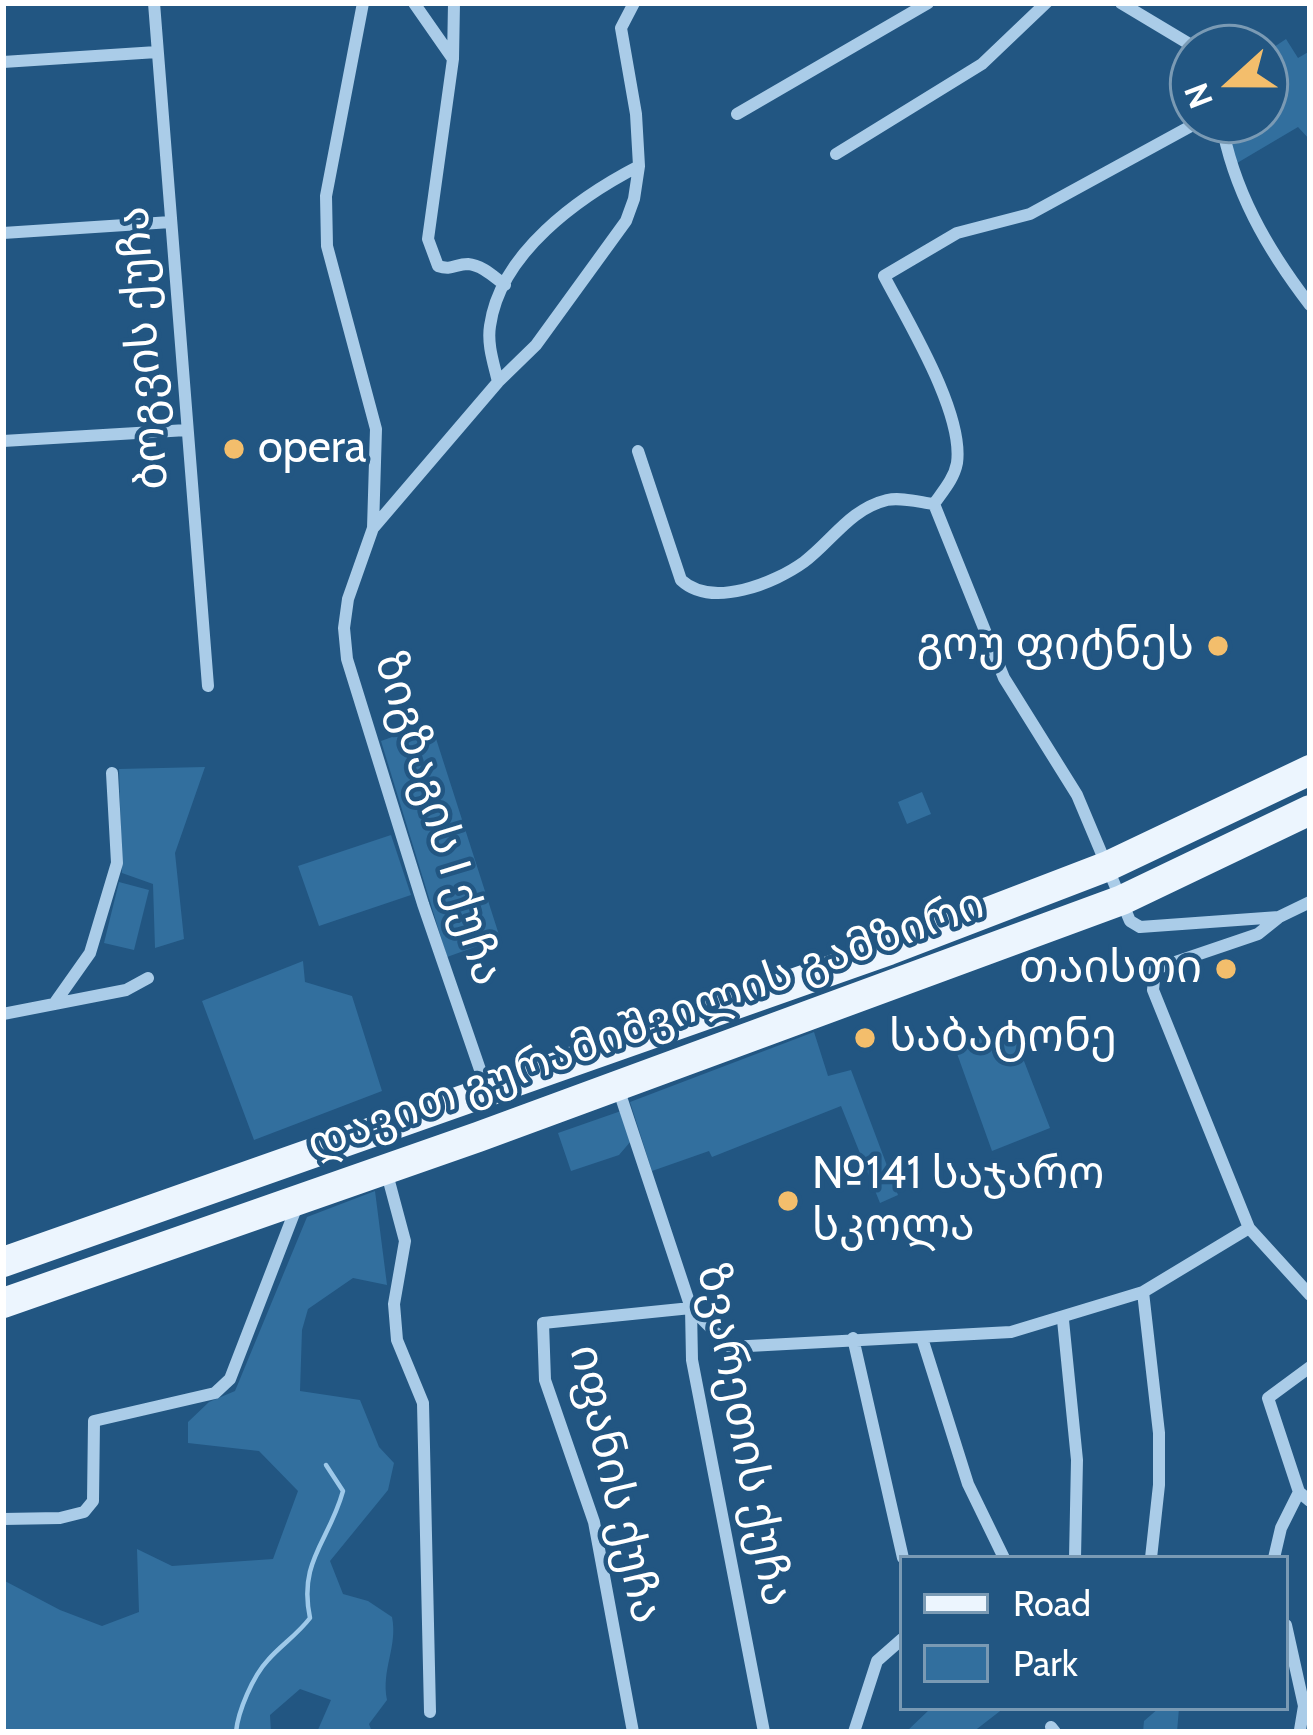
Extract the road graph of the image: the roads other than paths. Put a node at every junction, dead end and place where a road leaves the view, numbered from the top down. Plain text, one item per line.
1 (154, 3) edge
2 (363, 3) edge
3 (414, 3) edge
4 (454, 3) edge
5 (634, 3) edge
6 (928, 3) edge
7 (1046, 3) edge
8 (1121, 3) edge
9 (1169, 32) edge
10 (158, 52) junction
11 (453, 59) junction
12 (3, 62) edge
13 (737, 114) dead end
14 (1169, 138) edge
15 (1227, 144) edge
16 (836, 154) dead end
17 (639, 166) junction
18 (170, 222) junction
19 (3, 232) edge
20 (505, 285) junction
21 (1310, 305) edge
22 (498, 382) junction
23 (187, 430) junction
24 (3, 441) edge
25 (638, 451) dead end
26 (934, 504) junction
27 (373, 528) junction
28 (208, 686) dead end
29 (1310, 770) edge
30 (112, 773) dead end
31 (1310, 810) edge
32 (1108, 866) junction
33 (1121, 900) junction
34 (1310, 902) edge
35 (1279, 917) junction
36 (148, 978) dead end
37 (54, 1004) junction
38 (3, 1014) edge
39 (617, 1087) junction
40 (487, 1090) junction
41 (500, 1129) junction
42 (386, 1169) junction
43 (300, 1198) junction
44 (1249, 1228) junction
45 (3, 1262) edge
46 (1143, 1292) junction
47 (1310, 1295) edge
48 (3, 1304) edge
49 (691, 1309) junction
50 (1063, 1320) junction
51 (922, 1338) junction
52 (853, 1339) junction
53 (1310, 1367) edge
54 (1298, 1492) junction
55 (1310, 1502) edge
56 (3, 1520) edge
57 (902, 1555) edge
58 (1003, 1555) edge
59 (1075, 1555) edge
60 (1151, 1555) edge
61 (1275, 1555) edge
62 (1289, 1638) edge
63 (899, 1642) edge
64 (430, 1712) dead end
65 (1300, 1730) edge
66 (633, 1732) edge
67 (764, 1732) edge
68 (854, 1732) edge

1 - 10 street, ბოგვის ქუჩა
2 - 27 street, ზიგზაგის I ქუჩა
3 - 11 street
4 - 11 street
5 - 17 street
6 - 13 street
7 - 16 street
8 - 9 street
10 - 12 street
10 - 18 street, ბოგვის ქუჩა
11 - 20 street
14 - 26 street
15 - 21 street
17 - 20 street
17 - 22 street
18 - 19 street
18 - 23 street, ბოგვის ქუჩა
20 - 22 street
22 - 27 street
23 - 24 street
23 - 28 street, ბოგვის ქუჩა
25 - 26 street
26 - 32 street
27 - 40 street, ზიგზაგის I ქუჩა
29 - 32 main road, დავით გურამიშვილის გამზირი
30 - 37 street
31 - 33 main road, დავით გურამიშვილის გამზირი
32 - 33 street
32 - 40 main road, დავით გურამიშვილის გამზირი
33 - 35 street
33 - 39 main road, დავით გურამიშვილის გამზირი
34 - 35 street
35 - 44 street
36 - 37 street
37 - 38 street
39 - 41 main road, დავით გურამიშვილის გამზირი
39 - 49 street, ზვარეთის ქუჩა
40 - 41 main road
40 - 45 main road, დავით გურამიშვილის გამზირი
41 - 42 main road, დავით გურამიშვილის გამზირი
42 - 43 main road, დავით გურამიშვილის გამზირი
42 - 64 street
43 - 48 main road, დავით გურამიშვილის გამზირი
43 - 56 street
44 - 46 street
44 - 47 street
46 - 50 street
46 - 60 street
49 - 52 street
49 - 66 street, იფანის ქუჩა
49 - 67 street, ზვარეთის ქუჩა
50 - 51 street
50 - 59 street
51 - 52 street
51 - 58 street
52 - 57 street
53 - 54 street
54 - 55 street
54 - 61 street
62 - 65 street
63 - 68 street

